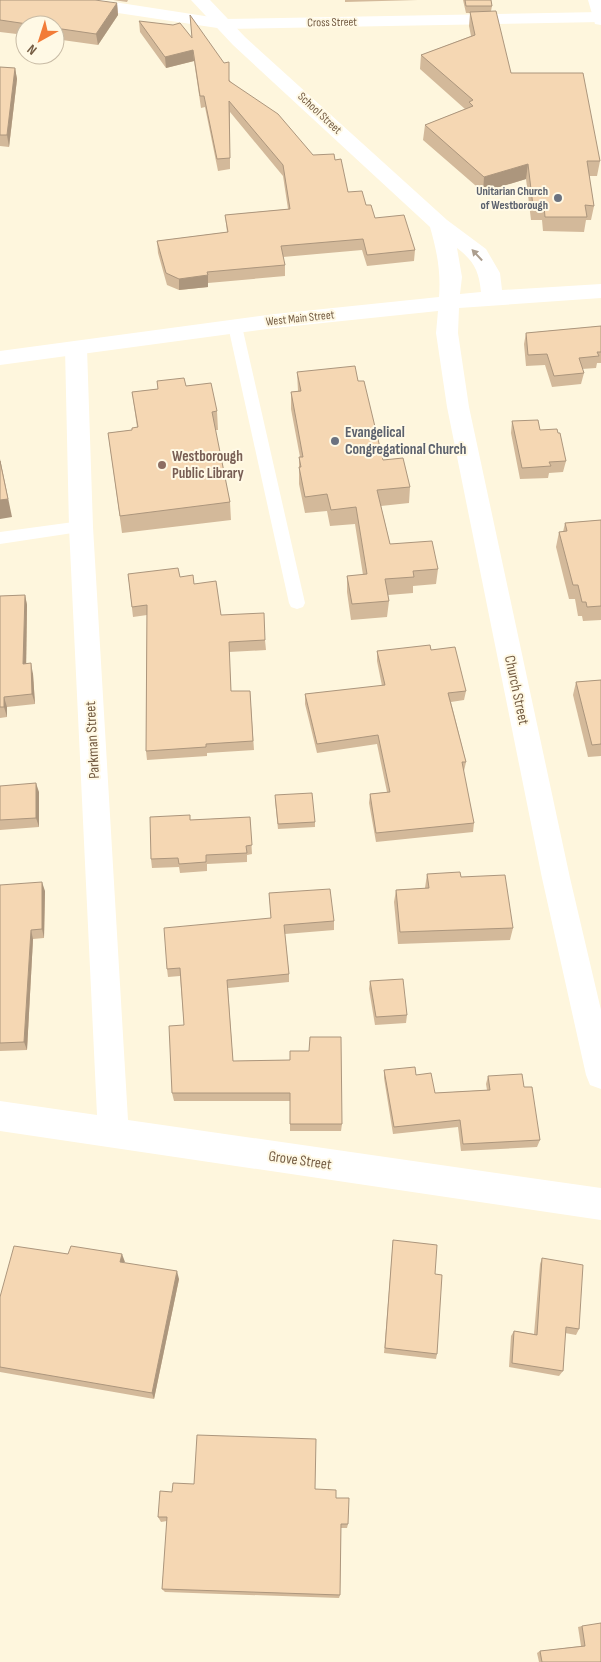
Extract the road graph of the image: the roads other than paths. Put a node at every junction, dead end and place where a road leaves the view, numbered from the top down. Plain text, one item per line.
1 (65, 0) edge
2 (200, 0) edge
3 (597, 0) edge
4 (601, 18) edge
5 (224, 24) junction
6 (440, 225) junction
7 (601, 291) edge
8 (492, 298) junction
9 (448, 304) junction
10 (235, 326) junction
11 (76, 348) junction
12 (0, 358) edge
13 (81, 527) junction
14 (0, 538) edge
15 (297, 603) dead end
16 (601, 1074) edge
17 (0, 1116) edge
18 (113, 1132) junction
19 (601, 1204) edge

1 - 5 street, Cross Street
2 - 5 street, School Street
3 - 4 street
4 - 5 street, Cross Street
5 - 6 street, School Street
8 -> 6 street, School Street
6 - 9 street
7 - 8 street, West Main Street
8 - 9 street, West Main Street
9 - 10 street, West Main Street
9 - 16 street, Church Street
10 - 11 street, West Main Street
10 - 15 lane
11 - 12 street, West Main Street
11 - 13 street, Parkman Street
13 - 14 lane
13 - 18 street, Parkman Street
17 - 18 street, Grove Street
18 - 19 street, Grove Street

